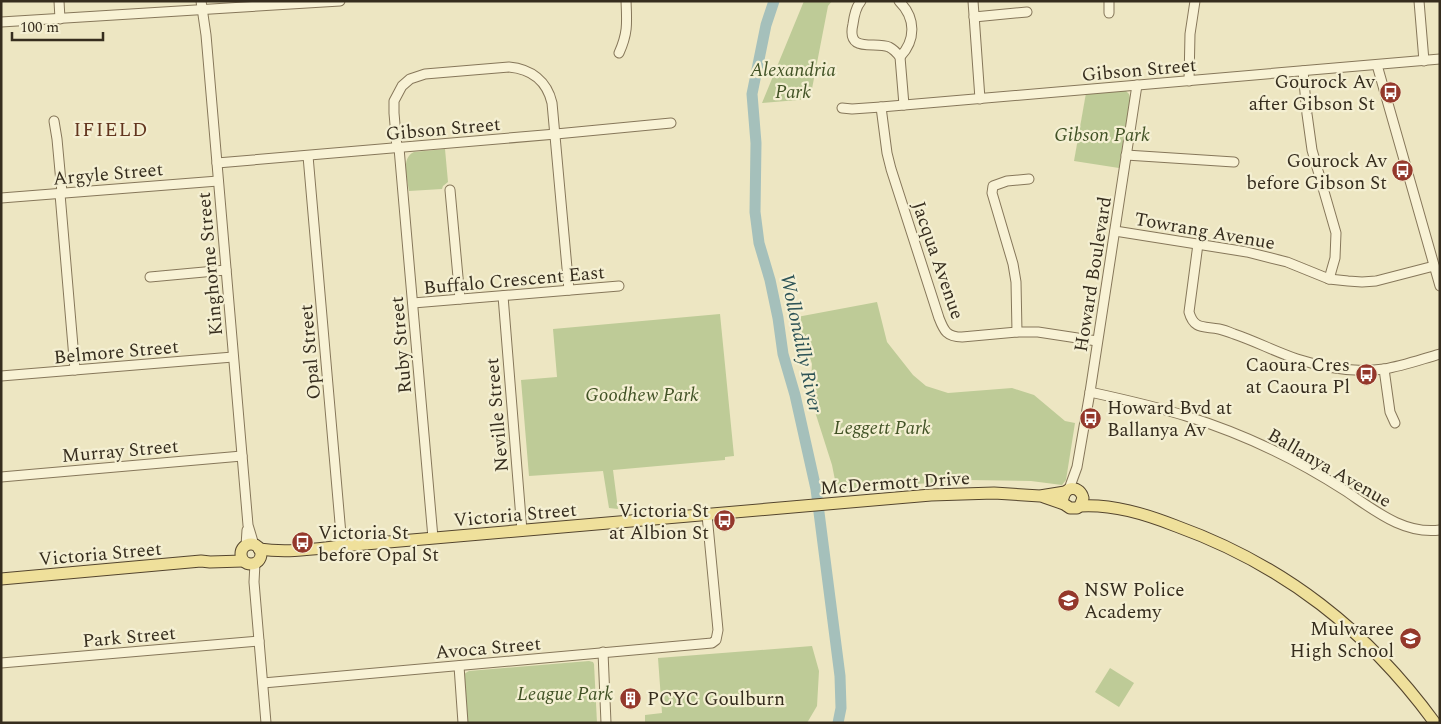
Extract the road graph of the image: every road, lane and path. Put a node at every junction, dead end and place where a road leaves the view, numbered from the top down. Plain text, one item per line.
1 (59, 1) edge
2 (340, 1) edge
3 (626, 1) edge
4 (861, 1) edge
5 (899, 1) edge
6 (972, 1) edge
7 (1109, 1) edge
8 (1195, 1) edge
9 (1419, 1) edge
10 (288, 3) edge
11 (202, 6) edge
12 (1027, 12) dead end
13 (1109, 13) dead end
14 (974, 17) junction
15 (60, 19) junction
16 (1, 22) edge
17 (619, 53) dead end
18 (900, 57) junction
19 (1440, 60) edge
20 (1424, 61) junction
21 (1378, 65) junction
22 (1303, 71) junction
23 (1189, 81) junction
24 (1137, 85) junction
25 (980, 99) junction
26 (904, 105) junction
27 (882, 107) junction
28 (842, 108) dead end
29 (54, 120) dead end
30 (671, 122) dead end
31 (556, 134) junction
32 (398, 148) junction
33 (1126, 155) junction
34 (308, 156) junction
35 (1234, 162) dead end
36 (217, 163) junction
37 (1028, 179) dead end
38 (218, 181) junction
39 (450, 190) dead end
40 (61, 193) junction
41 (1, 198) edge
42 (1115, 231) junction
43 (1198, 244) junction
44 (1434, 266) junction
45 (226, 270) junction
46 (150, 277) dead end
47 (1329, 279) junction
48 (619, 286) dead end
49 (1440, 286) edge
50 (569, 290) junction
51 (503, 296) junction
52 (460, 299) junction
53 (413, 304) junction
54 (1017, 332) junction
55 (1097, 341) junction
56 (1440, 354) edge
57 (233, 357) junction
58 (1384, 369) junction
59 (75, 370) junction
60 (1, 376) edge
61 (1090, 392) junction
62 (1395, 424) dead end
63 (242, 456) junction
64 (1077, 467) junction
65 (1, 477) edge
66 (1067, 490) junction
67 (1040, 496) junction
68 (1081, 498) junction
69 (1064, 504) junction
70 (753, 510) joint
71 (706, 515) junction
72 (1440, 530) edge
73 (522, 531) junction
74 (433, 538) junction
75 (342, 546) junction
76 (250, 554) junction
77 (1, 579) edge
78 (259, 641) junction
79 (603, 652) junction
80 (1, 663) edge
81 (459, 666) junction
82 (263, 684) junction
83 (266, 723) edge
84 (463, 723) edge
85 (606, 723) edge
86 (1435, 723) edge

1 - 15 street
2 - 10 street
3 - 17 street
4 - 18 street
5 - 18 street
6 - 14 street
7 - 13 street
8 - 23 street
9 - 20 street
10 - 11 street
11 - 15 street
11 - 36 street, Kinghorne Street
12 - 14 street
14 - 25 street
15 - 16 street
18 - 26 street
19 - 20 street, Gibson Street
20 - 21 street, Gibson Street
21 - 22 street, Gibson Street
21 - 44 street
22 - 23 street, Gibson Street
22 - 47 street
23 - 24 street, Gibson Street
24 - 25 street, Gibson Street
24 - 33 street, Howard Boulevard
25 - 26 street, Gibson Street
26 - 27 street, Gibson Street
27 - 28 street, Gibson Street
27 - 54 street, Jacqua Avenue
29 - 40 street
30 - 31 street, Gibson Street
31 - 32 street, Gibson Street
31 - 32 street, Ruby Street
31 - 50 street, Ruby Street
32 - 34 street, Gibson Street
32 - 53 street, Ruby Street
33 - 35 street
33 - 42 street, Howard Boulevard
34 - 36 street, Gibson Street
34 - 75 street, Opal Street
36 - 38 street, Kinghorne Street
37 - 54 street
38 - 40 street, Argyle Street
38 - 45 street, Kinghorne Street
39 - 52 street
40 - 41 street, Argyle Street
40 - 59 street
42 - 43 street, Towrang Avenue
42 - 55 street, Howard Boulevard
43 - 47 street, Towrang Avenue
43 - 58 street
44 - 47 street, Towrang Avenue
44 - 49 street
45 - 46 street
45 - 57 street, Kinghorne Street
48 - 50 street, Buffalo Crescent East
50 - 51 street, Buffalo Crescent East
51 - 52 street, Buffalo Crescent East
51 - 73 street, Neville Street
52 - 53 street, Buffalo Crescent East
53 - 74 street, Ruby Street
54 - 55 street, Jacqua Avenue
55 - 61 street, Howard Boulevard
56 - 58 street
57 - 59 street, Belmore Street
57 - 63 street, Kinghorne Street
58 - 62 street
59 - 60 street, Belmore Street
61 - 64 street, Howard Boulevard
61 - 72 street, Ballanya Avenue
63 - 65 street, Murray Street
63 - 76 street, Kinghorne Street
64 - 66 street, Howard Boulevard
64 - 68 street, Howard Boulevard
66 - 67 main road, McDermott Drive
66 - 68 main road
66 - 69 main road
67 - 69 main road, McDermott Drive
67 - 70 main road, McDermott Drive
68 - 69 main road
68 - 86 main road
70 - 71 main road, Victoria Street
71 - 73 main road, Victoria Street
71 - 79 street, Avoca Street
73 - 74 main road, Victoria Street
74 - 75 main road, Victoria Street
75 - 76 main road, Victoria Street
76 - 77 main road, Victoria Street
76 - 78 street, Kinghorne Street
78 - 80 street, Park Street
78 - 82 street, Kinghorne Street
79 - 81 street, Avoca Street
79 - 85 street
81 - 82 street, Avoca Street
81 - 84 street
82 - 83 street, Kinghorne Street

